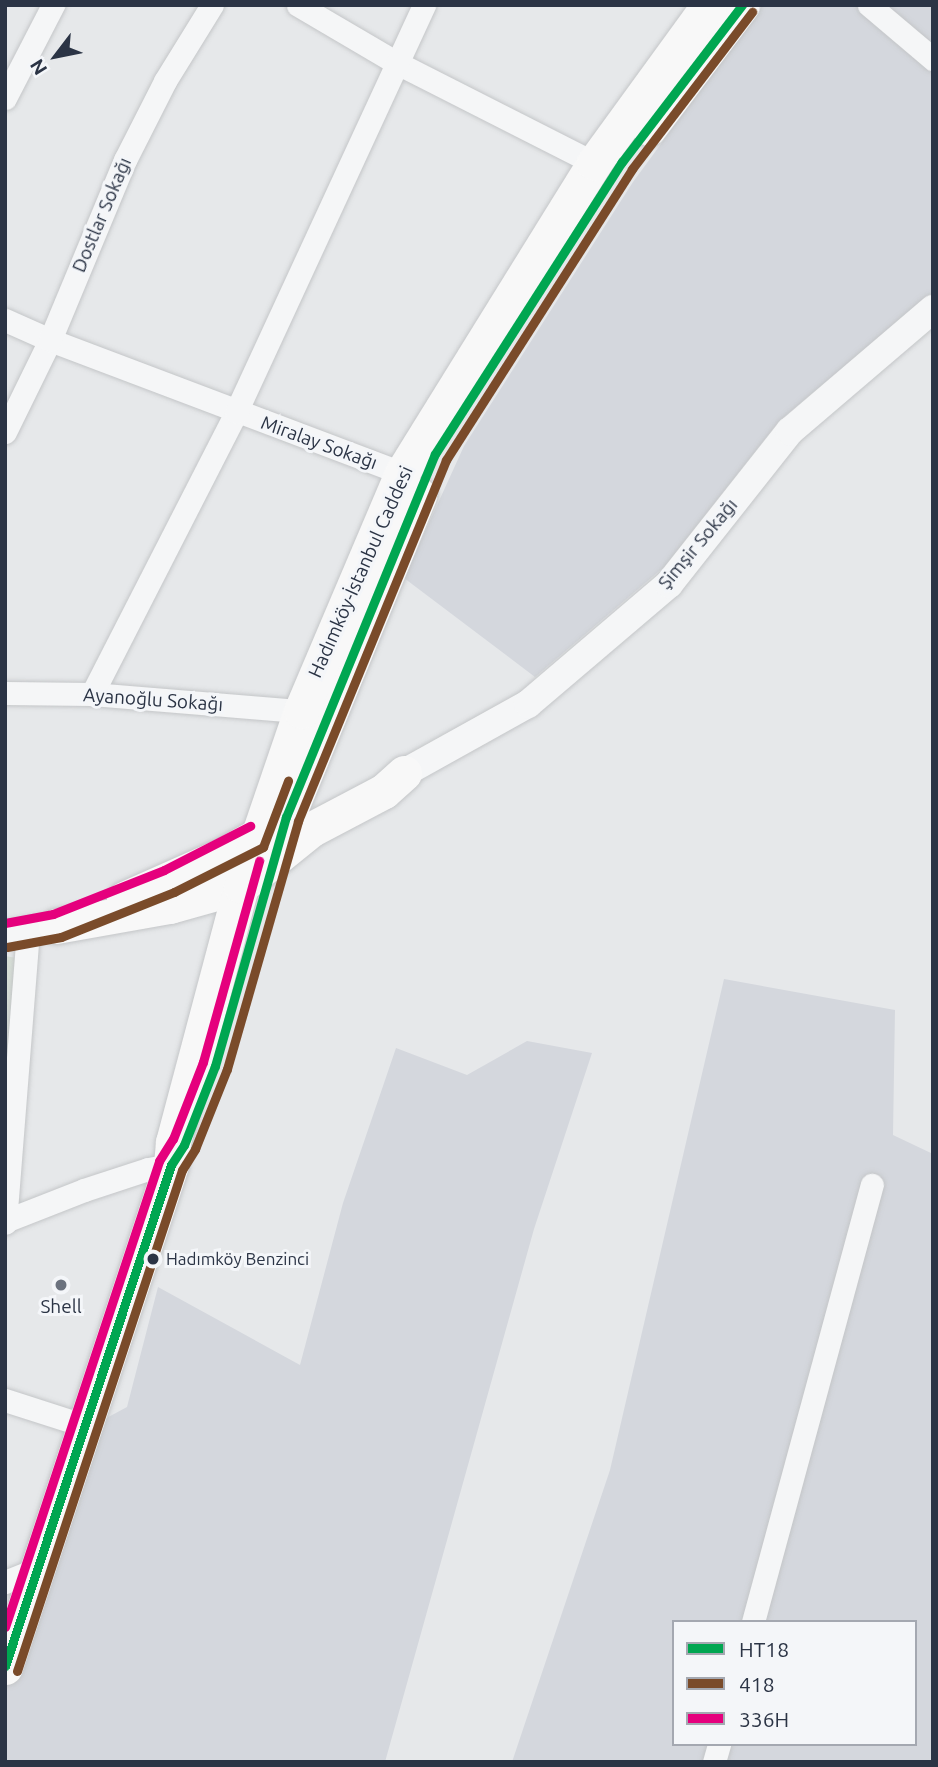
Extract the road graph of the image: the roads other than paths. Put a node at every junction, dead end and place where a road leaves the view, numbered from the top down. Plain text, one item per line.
1 (53, 5) edge
2 (212, 5) edge
3 (298, 5) edge
4 (424, 5) edge
5 (709, 5) edge
6 (742, 5) edge
7 (869, 5) edge
8 (933, 58) edge
9 (397, 63) junction
10 (5, 98) edge
11 (594, 163) junction
12 (933, 309) edge
13 (5, 320) edge
14 (50, 340) junction
15 (236, 412) junction
16 (5, 432) edge
17 (402, 474) junction
18 (5, 693) edge
19 (92, 694) junction
20 (301, 711) junction
21 (404, 773) junction
22 (286, 817) junction
23 (264, 850) junction
24 (241, 886) junction
25 (30, 931) edge
26 (171, 1165) junction
27 (872, 1185) dead end
28 (5, 1221) edge
29 (5, 1400) edge
30 (83, 1425) junction
31 (37, 1569) junction
32 (5, 1582) edge
33 (754, 1620) edge
34 (5, 1667) edge

1 - 10 street
2 - 14 street, Dostlar Sokağı
3 - 9 street
4 - 9 street
5 - 11 main road, Hadımköy-İstanbul Caddesi
6 - 22 main road, Hadımköy-İstanbul Caddesi
7 - 8 street
9 - 11 street
9 - 15 street
11 - 17 main road, Hadımköy-İstanbul Caddesi
12 - 21 street, Şimşir Sokağı
13 - 14 street, Miralay Sokağı
14 - 15 street, Miralay Sokağı
14 - 16 street, Dostlar Sokağı
15 - 17 street, Miralay Sokağı
15 - 19 street
17 - 20 main road, Hadımköy-İstanbul Caddesi
18 - 19 street, Ayanoğlu Sokağı
19 - 20 street, Ayanoğlu Sokağı
20 - 23 main road, Hadımköy-İstanbul Caddesi
21 - 22 main road
21 - 23 main road
22 - 23 main road, Hadımköy-İstanbul Caddesi
23 - 24 main road, Hadımköy-İstanbul Caddesi
23 - 25 main road
23 - 26 main road, Hadımköy-İstanbul Caddesi
24 - 25 main road
24 - 26 main road, Hadımköy-İstanbul Caddesi
25 - 28 street
26 - 28 street
26 - 30 main road, Hadımköy-İstanbul Caddesi
27 - 33 street
29 - 30 street
30 - 31 main road, Hadımköy-İstanbul Caddesi
31 - 32 street
31 - 34 main road, Hadımköy-İstanbul Caddesi

